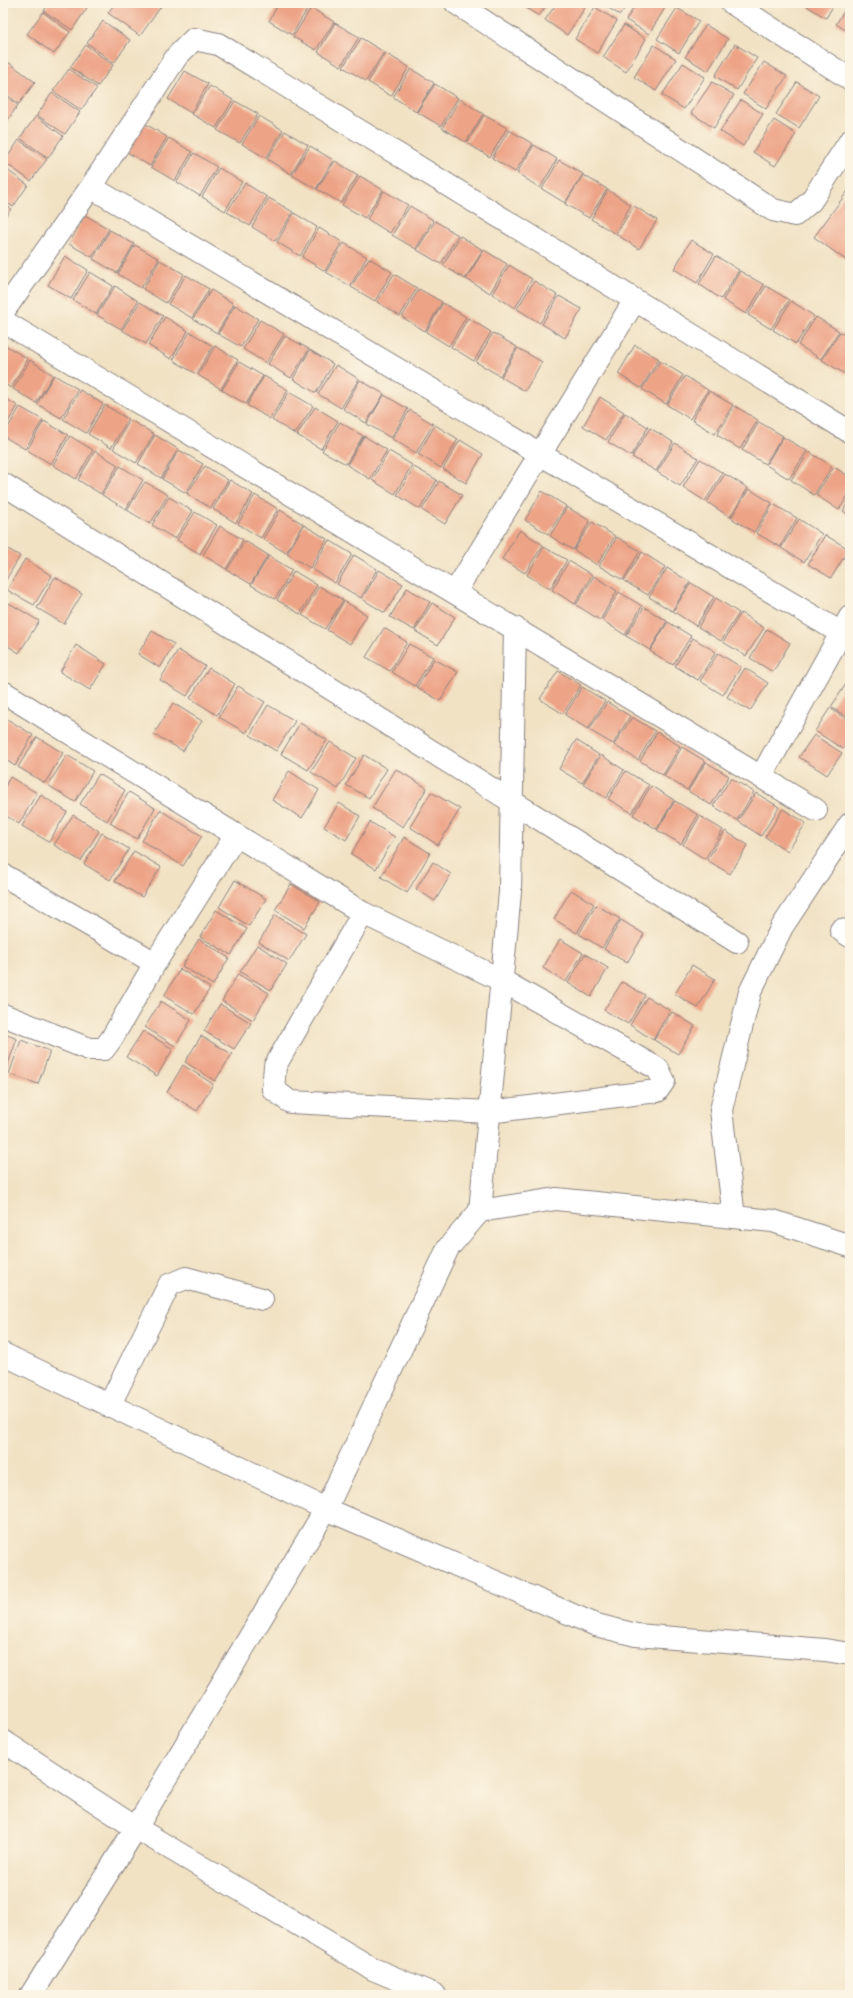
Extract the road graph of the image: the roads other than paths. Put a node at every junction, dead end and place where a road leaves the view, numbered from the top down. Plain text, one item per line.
1 (732, 3) edge
2 (462, 5) edge
3 (850, 79) edge
4 (850, 141) edge
5 (92, 187) junction
6 (635, 300) junction
7 (3, 312) edge
8 (3, 321) edge
9 (850, 432) edge
10 (540, 454) junction
11 (3, 484) edge
12 (455, 592) junction
13 (845, 625) edge
14 (515, 628) junction
15 (3, 692) edge
16 (761, 777) junction
17 (512, 803) junction
18 (816, 810) dead end
19 (850, 824) edge
20 (236, 835) junction
21 (3, 875) edge
22 (363, 913) junction
23 (737, 942) dead end
24 (155, 963) junction
25 (501, 980) junction
26 (3, 1015) edge
27 (489, 1112) junction
28 (480, 1211) junction
29 (740, 1218) junction
30 (850, 1246) edge
31 (262, 1299) dead end
32 (3, 1354) edge
33 (109, 1406) junction
34 (326, 1508) junction
35 (850, 1654) edge
36 (3, 1741) edge
37 (136, 1828) junction
38 (31, 1995) edge
39 (435, 1995) edge

1 - 3 street
2 - 4 street
5 - 6 street
5 - 7 street
5 - 10 street
6 - 9 street
6 - 10 street
8 - 12 street
10 - 12 street
10 - 13 street
11 - 17 street
12 - 14 street
13 - 16 street
14 - 16 street
14 - 17 street
15 - 20 street
16 - 18 street
17 - 23 street
17 - 25 street
19 - 29 street
20 - 22 street
20 - 24 street
21 - 24 street
22 - 25 street
22 - 27 street
24 - 26 street
25 - 27 street
25 - 27 street
27 - 28 street
28 - 29 street
28 - 34 street
29 - 30 street
31 - 33 street
32 - 33 street
33 - 34 street
34 - 35 street
34 - 37 street
36 - 37 street
37 - 38 street
37 - 39 street

